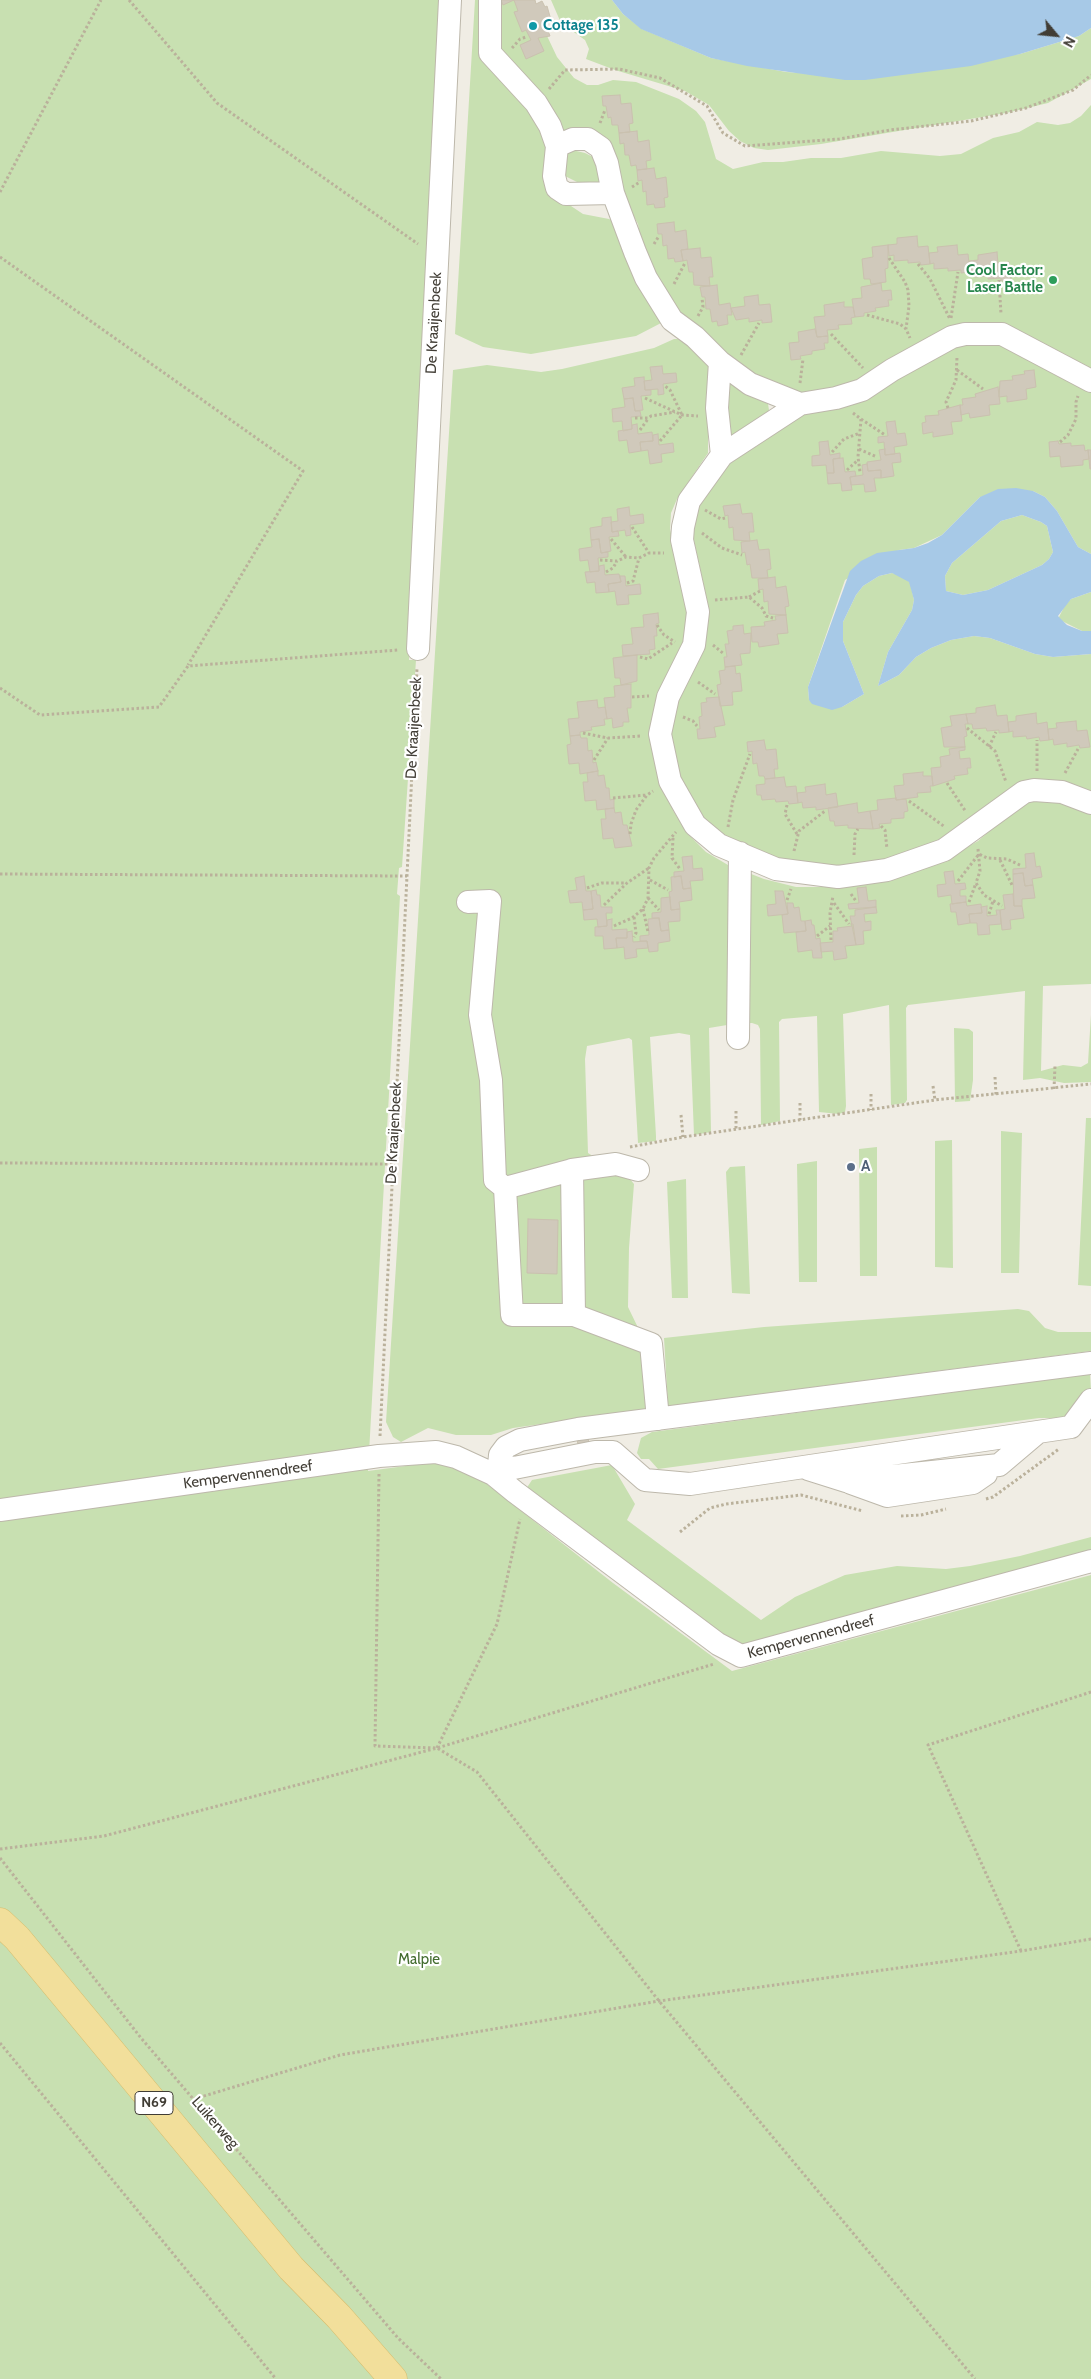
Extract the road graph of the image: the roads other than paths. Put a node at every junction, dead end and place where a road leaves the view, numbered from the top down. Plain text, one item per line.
1 (450, 0) edge
2 (490, 0) edge
3 (557, 146) junction
4 (613, 193) junction
5 (725, 366) junction
6 (1088, 380) edge
7 (800, 404) junction
8 (722, 455) junction
9 (418, 649) road end
10 (1091, 804) edge
11 (740, 853) junction
12 (468, 902) dead end
13 (738, 1038) dead end
14 (572, 1170) junction
15 (638, 1170) dead end
16 (505, 1188) junction
17 (574, 1315) junction
18 (1091, 1363) edge
19 (1091, 1400) edge
20 (658, 1419) junction
21 (630, 1424) junction
22 (1038, 1432) junction
23 (612, 1452) junction
24 (802, 1467) junction
25 (496, 1470) junction
26 (0, 1510) edge
27 (1091, 1561) edge
28 (0, 1905) edge
29 (9, 1930) edge
30 (291, 2268) junction
31 (370, 2379) edge
32 (394, 2379) edge

1 - 9 street, De Kraaijenbeek
2 - 3 street
3 - 4 street
3 - 4 street
4 - 5 street
5 - 7 street
5 - 8 street
6 - 7 street
7 - 8 street
8 - 11 street
10 - 11 street
11 - 13 street
12 - 16 street
14 - 15 street
14 - 16 street
14 - 17 street
16 - 17 street
17 - 20 street
18 - 20 street
19 - 22 street
20 - 21 street
21 - 23 street
21 - 25 street
22 - 24 street
22 - 24 street
23 - 24 street
23 - 25 street
25 - 26 street, Kempervennendreef
25 - 27 street, Kempervennendreef
28 - 29 main road, N69
29 - 30 main road, N69
30 - 31 main road, N69
30 - 32 main road, N69

